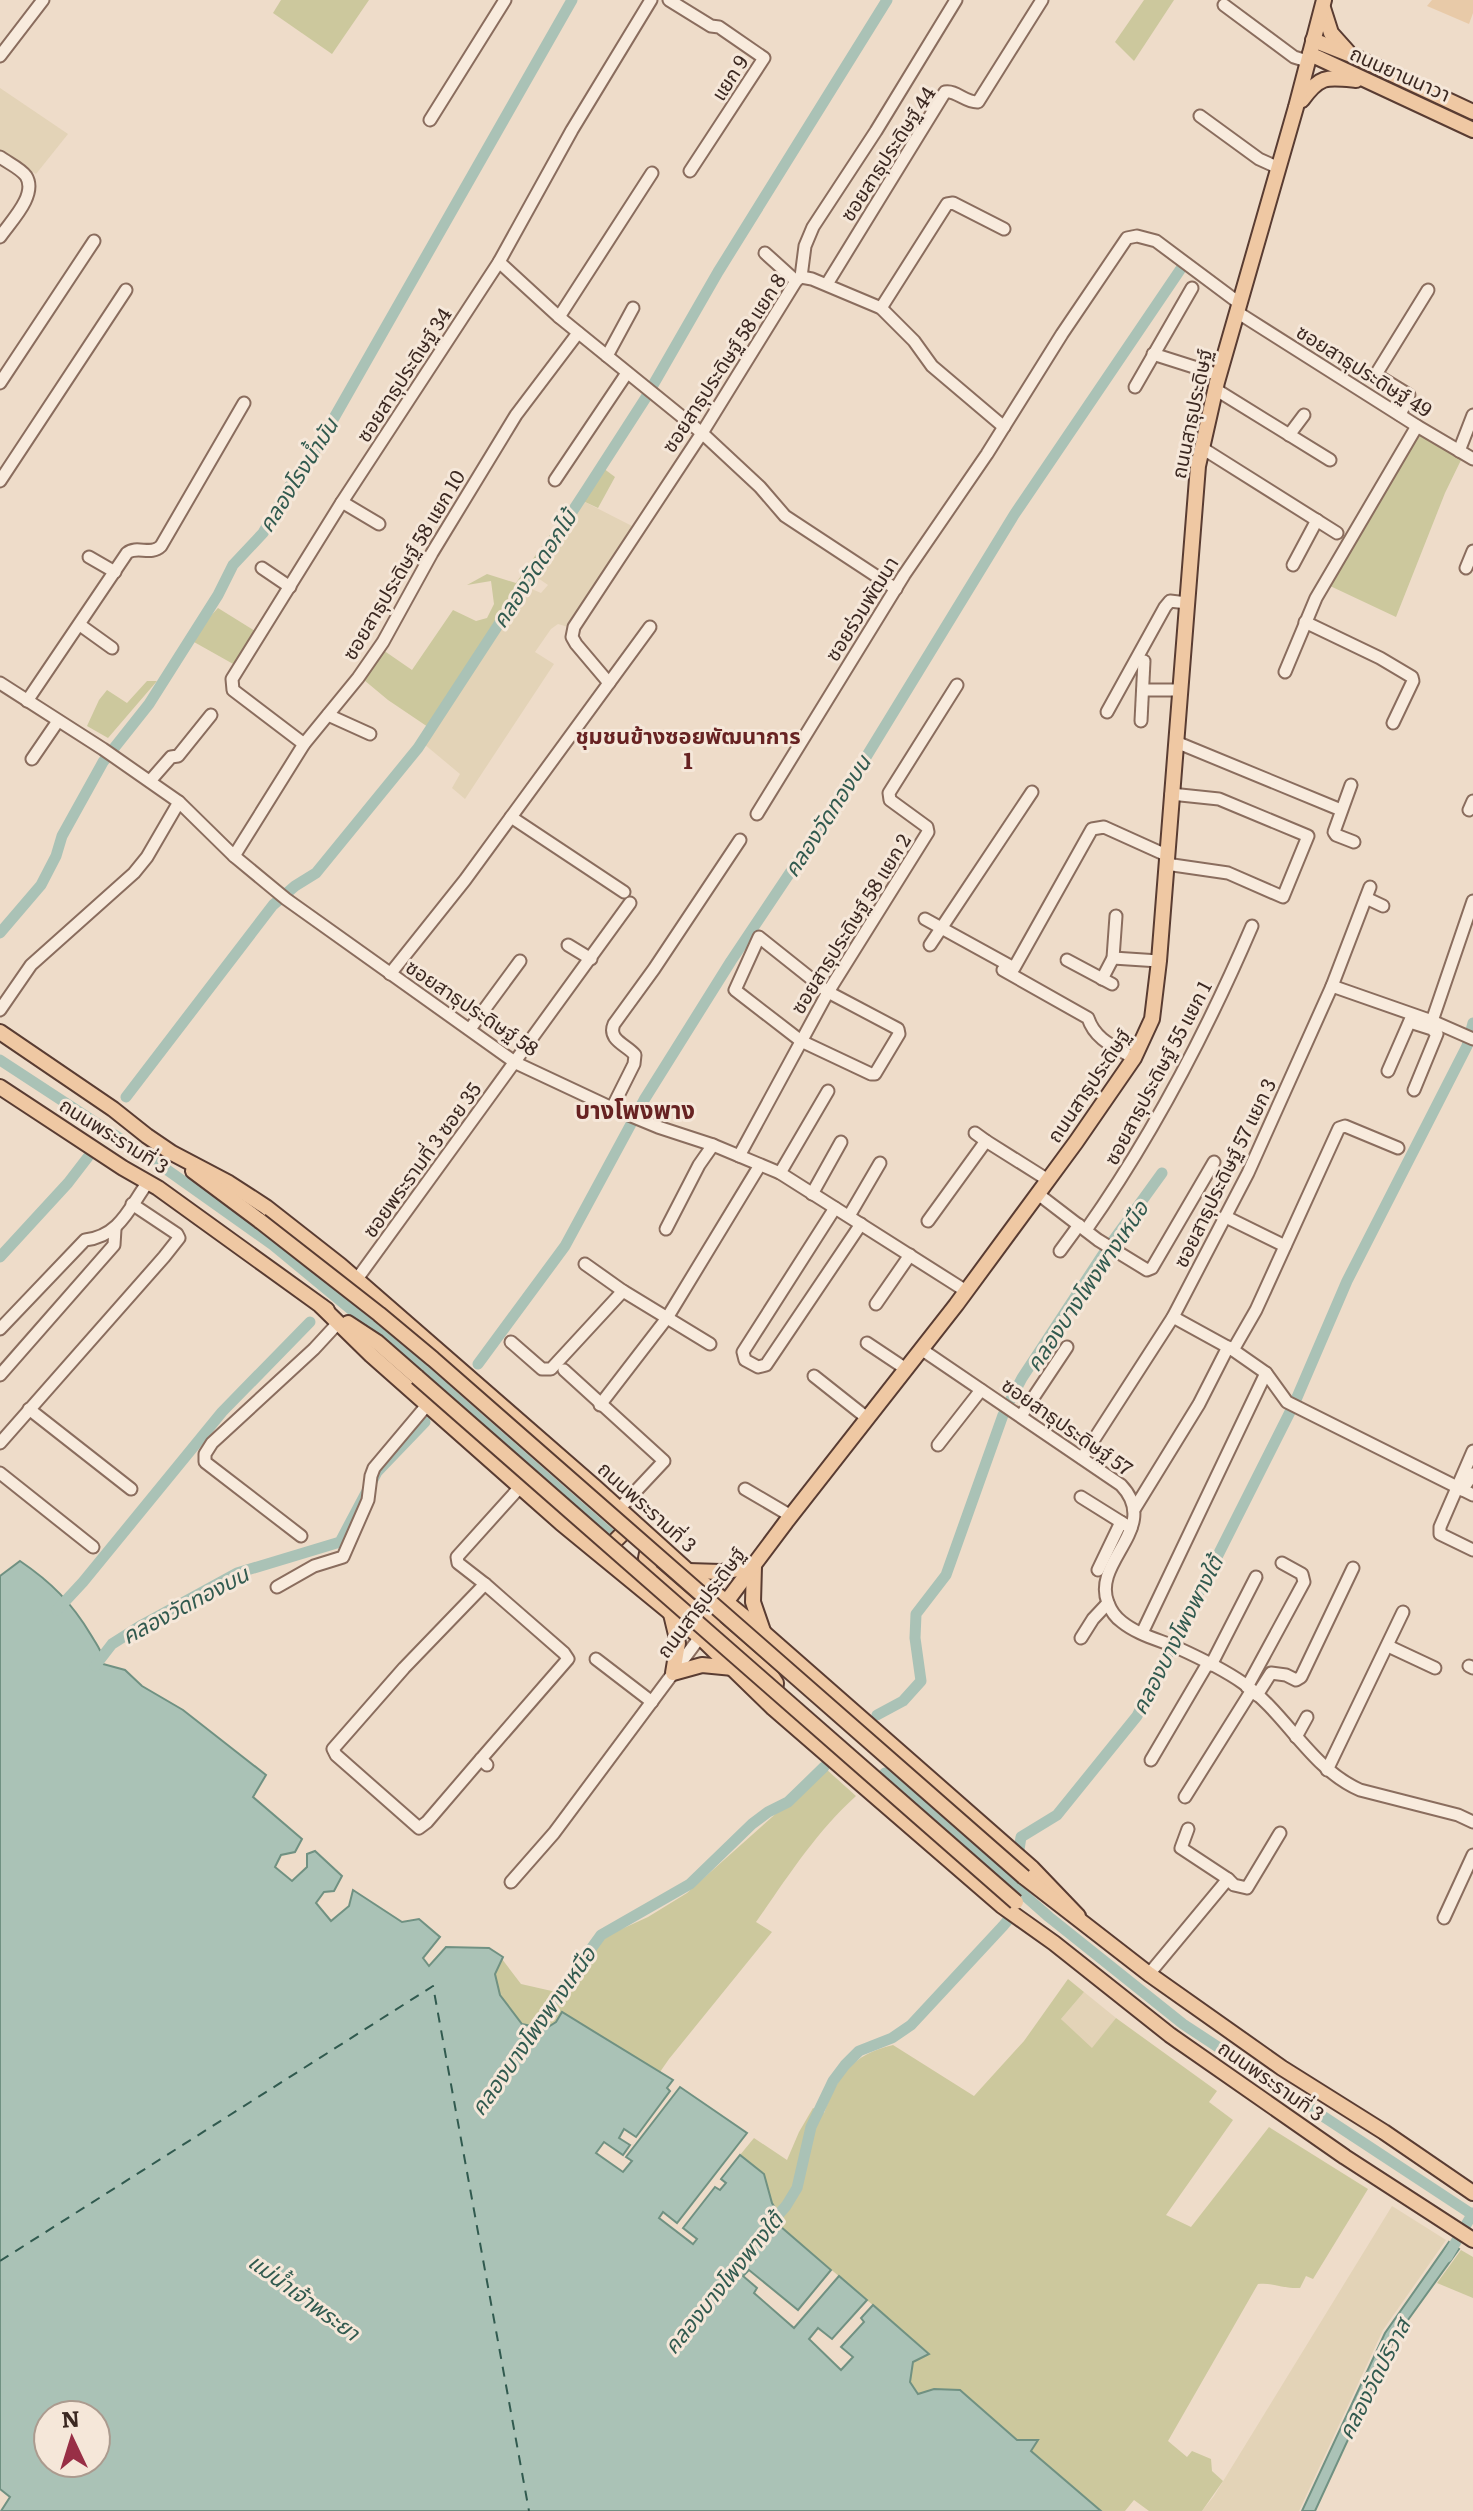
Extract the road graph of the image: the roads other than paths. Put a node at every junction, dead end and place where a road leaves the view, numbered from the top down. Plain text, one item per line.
1 (43, 0) edge
2 (651, 0) edge
3 (669, 0) edge
4 (956, 0) edge
5 (1042, 0) edge
6 (501, 1) edge
7 (1323, 2) edge
8 (1224, 5) dead end
9 (1310, 52) junction
10 (1351, 55) junction
11 (0, 56) edge
12 (1364, 81) junction
13 (1296, 107) junction
14 (1473, 112) edge
15 (1200, 116) dead end
16 (430, 120) dead end
17 (1473, 130) edge
18 (0, 157) edge
19 (1279, 168) junction
20 (690, 171) dead end
21 (652, 173) dead end
22 (1004, 229) dead end
23 (0, 237) edge
24 (94, 241) dead end
25 (765, 253) dead end
26 (499, 262) junction
27 (799, 279) junction
28 (827, 284) junction
29 (1192, 288) dead end
30 (126, 290) dead end
31 (1428, 290) dead end
32 (633, 308) dead end
33 (881, 308) junction
34 (1238, 308) junction
35 (559, 317) junction
36 (578, 333) junction
37 (1153, 354) junction
38 (607, 356) junction
39 (627, 373) junction
40 (1217, 382) junction
41 (0, 383) edge
42 (1135, 387) dead end
43 (244, 403) dead end
44 (1304, 415) dead end
45 (1400, 415) junction
46 (1473, 415) edge
47 (1417, 426) junction
48 (1004, 427) junction
49 (702, 433) junction
50 (1289, 435) junction
51 (1202, 448) junction
52 (1459, 451) junction
53 (1473, 459) edge
54 (1330, 460) dead end
55 (555, 480) dead end
56 (0, 481) edge
57 (342, 502) junction
58 (1317, 520) junction
59 (379, 524) dead end
60 (1337, 533) dead end
61 (1473, 551) edge
62 (89, 557) dead end
63 (1293, 565) dead end
64 (262, 568) dead end
65 (1466, 568) dead end
66 (115, 572) junction
67 (290, 587) junction
68 (896, 589) junction
69 (1187, 603) junction
70 (1305, 622) junction
71 (80, 625) junction
72 (650, 627) dead end
73 (112, 648) dead end
74 (1144, 661) dead end
75 (1285, 672) dead end
76 (0, 683) edge
77 (609, 683) junction
78 (957, 685) dead end
79 (1143, 690) junction
80 (1181, 690) junction
81 (27, 701) junction
82 (1107, 712) dead end
83 (211, 715) dead end
84 (328, 715) junction
85 (58, 721) junction
86 (1141, 721) dead end
87 (1393, 723) dead end
88 (370, 734) dead end
89 (1176, 742) junction
90 (304, 744) junction
91 (32, 759) dead end
92 (150, 781) junction
93 (1351, 785) dead end
94 (1032, 792) dead end
95 (1171, 794) junction
96 (179, 802) junction
97 (1341, 810) junction
98 (757, 814) dead end
99 (511, 817) junction
100 (740, 840) dead end
101 (1354, 842) dead end
102 (234, 856) junction
103 (1166, 860) junction
104 (1473, 901) edge
105 (1383, 906) dead end
106 (1116, 916) dead end
107 (925, 919) dead end
108 (1252, 926) dead end
109 (941, 928) junction
110 (568, 945) dead end
111 (930, 945) dead end
112 (975, 954) dead end
113 (1113, 958) junction
114 (591, 959) junction
115 (1067, 960) dead end
116 (520, 961) dead end
117 (1159, 961) junction
118 (390, 974) junction
119 (1332, 986) junction
120 (828, 992) junction
121 (0, 1010) edge
122 (1412, 1018) junction
123 (1432, 1021) junction
124 (470, 1029) junction
125 (0, 1032) edge
126 (1469, 1037) edge
127 (801, 1041) junction
128 (1134, 1058) junction
129 (516, 1063) junction
130 (1388, 1071) dead end
131 (0, 1087) edge
132 (1414, 1090) dead end
133 (828, 1091) dead end
134 (612, 1108) junction
135 (975, 1133) dead end
136 (986, 1141) junction
137 (841, 1142) dead end
138 (713, 1145) junction
139 (1398, 1148) dead end
140 (172, 1153) junction
141 (739, 1156) junction
142 (1214, 1162) dead end
143 (880, 1163) dead end
144 (760, 1165) junction
145 (780, 1173) junction
146 (1048, 1180) junction
147 (148, 1182) junction
148 (812, 1194) junction
149 (1038, 1194) junction
150 (132, 1204) junction
151 (835, 1208) junction
152 (849, 1216) junction
153 (1226, 1217) junction
154 (928, 1221) dead end
155 (861, 1224) junction
156 (1082, 1228) junction
157 (115, 1229) junction
158 (666, 1229) dead end
159 (1285, 1246) junction
160 (1060, 1251) dead end
161 (910, 1255) junction
162 (585, 1264) dead end
163 (357, 1279) junction
164 (623, 1291) junction
165 (966, 1291) junction
166 (876, 1304) dead end
167 (321, 1306) junction
168 (1173, 1317) junction
169 (667, 1318) junction
170 (338, 1323) junction
171 (0, 1329) edge
172 (511, 1342) dead end
173 (867, 1343) dead end
174 (710, 1344) dead end
175 (1067, 1347) dead end
176 (1230, 1348) junction
177 (921, 1349) junction
178 (906, 1369) junction
179 (564, 1370) dead end
180 (1266, 1373) junction
181 (0, 1375) edge
182 (814, 1376) dead end
183 (981, 1390) junction
184 (427, 1405) junction
185 (600, 1405) junction
186 (29, 1409) junction
187 (1021, 1416) junction
188 (867, 1418) junction
189 (0, 1443) edge
190 (938, 1445) dead end
191 (1473, 1451) edge
192 (1082, 1458) junction
193 (0, 1473) edge
194 (1473, 1474) edge
195 (520, 1487) junction
196 (131, 1489) dead end
197 (745, 1489) dead end
198 (1464, 1490) edge
199 (1081, 1497) dead end
200 (1135, 1508) junction
201 (621, 1510) junction
202 (791, 1516) junction
203 (1126, 1525) junction
204 (301, 1536) dead end
205 (651, 1537) junction
206 (93, 1547) dead end
207 (592, 1550) junction
208 (1473, 1550) edge
209 (1282, 1563) dead end
210 (754, 1566) junction
211 (1353, 1568) dead end
212 (1098, 1570) dead end
213 (688, 1571) junction
214 (1256, 1577) dead end
215 (485, 1584) junction
216 (277, 1587) dead end
217 (726, 1603) junction
218 (1108, 1603) junction
219 (1403, 1612) dead end
220 (671, 1614) junction
221 (711, 1623) junction
222 (763, 1632) junction
223 (1142, 1633) junction
224 (700, 1637) junction
225 (1081, 1638) dead end
226 (1388, 1646) junction
227 (596, 1659) dead end
228 (1209, 1664) junction
229 (733, 1668) junction
230 (1435, 1668) dead end
231 (673, 1673) junction
232 (823, 1686) junction
233 (1252, 1691) junction
234 (652, 1702) junction
235 (773, 1708) junction
236 (1307, 1717) dead end
237 (793, 1726) junction
238 (1296, 1737) junction
239 (1151, 1760) dead end
240 (1327, 1770) junction
241 (1185, 1797) dead end
242 (1473, 1822) edge
243 (1188, 1829) dead end
244 (1280, 1833) dead end
245 (1473, 1855) edge
246 (1028, 1872) junction
247 (1228, 1879) junction
248 (511, 1882) dead end
249 (1012, 1909) junction
250 (1444, 1918) dead end
251 (1149, 1974) junction
252 (1471, 2192) edge
253 (1465, 2235) edge

1 - 11 street
2 - 26 street, ซอยสาธุประดิษฐ์ 34
3 - 20 street, แยก 9
4 - 27 street
5 - 28 street, ซอยสาธุประดิษฐ์ 44
6 - 16 street
7 - 9 main road, ถนนสาธุประดิษฐ์
7 - 10 main road
8 - 9 street
9 - 10 main road, ถนนยานนาวา
9 - 12 main road, ถนนยานนาวา
9 - 13 main road, ถนนสาธุประดิษฐ์
10 - 14 main road, ถนนยานนาวา
12 - 13 main road
12 - 17 main road, ถนนยานนาวา
13 - 19 main road, ถนนสาธุประดิษฐ์
15 - 19 street
18 - 23 street
19 - 34 main road, ถนนสาธุประดิษฐ์
21 - 35 street
22 - 33 street
24 - 41 street
25 - 27 street
26 - 35 street
26 - 57 street, ซอยสาธุประดิษฐ์ 34
27 - 28 street, ซอยสาธุประดิษฐ์ 58 แยก 8
27 - 49 street, ซอยสาธุประดิษฐ์ 58 แยก 8
28 - 33 street, ซอยสาธุประดิษฐ์ 58 แยก 8
29 - 37 street
30 - 56 street
31 - 45 street
32 - 38 street
33 - 48 street, ซอยสาธุประดิษฐ์ 58 แยก 8
34 - 40 main road, ถนนสาธุประดิษฐ์
34 - 45 street, ซอยสาธุประดิษฐ์ 49
34 - 48 street, ซอยสาธุประดิษฐ์ 49
35 - 36 street
36 - 38 street
36 - 84 street, ซอยสาธุประดิษฐ์ 58 แยก 10
37 - 40 street
37 - 42 street
38 - 39 street
39 - 49 street
39 - 55 street
40 - 50 street
40 - 51 main road, ถนนสาธุประดิษฐ์
43 - 66 street
44 - 50 street
45 - 47 street, ซอยสาธุประดิษฐ์ 49
46 - 52 street
47 - 52 street, ซอยสาธุประดิษฐ์ 49
47 - 70 street
48 - 68 street, ซอยร่วมพัฒนา
49 - 68 street
49 - 77 street, ซอยสาธุประดิษฐ์ 58 แยก 8
50 - 54 street
51 - 58 street
51 - 69 main road, ถนนสาธุประดิษฐ์
52 - 53 street, ซอยสาธุประดิษฐ์ 49
57 - 59 street
57 - 67 street, ซอยสาธุประดิษฐ์ 34
58 - 60 street
58 - 63 street
61 - 65 street
62 - 66 street
64 - 67 street
66 - 71 street
67 - 90 street, ซอยสาธุประดิษฐ์ 34
68 - 98 street, ซอยร่วมพัฒนา
69 - 80 main road, ถนนสาธุประดิษฐ์
69 - 82 street
70 - 75 street
70 - 87 street
71 - 73 street
71 - 81 street
72 - 77 street
74 - 79 street
76 - 81 street, ซอยสาธุประดิษฐ์ 58
77 - 99 street
78 - 120 street, ซอยสาธุประดิษฐ์ 58 แยก 2
79 - 80 street
79 - 86 street
80 - 89 main road, ถนนสาธุประดิษฐ์
81 - 85 street, ซอยสาธุประดิษฐ์ 58
83 - 92 street
84 - 88 street
84 - 90 street, ซอยสาธุประดิษฐ์ 58 แยก 10
85 - 91 street
85 - 92 street, ซอยสาธุประดิษฐ์ 58
89 - 95 main road, ถนนสาธุประดิษฐ์
89 - 97 street
90 - 102 street, ซอยสาธุประดิษฐ์ 58 แยก 10
92 - 96 street, ซอยสาธุประดิษฐ์ 58
93 - 97 street
94 - 109 street
95 - 103 main road, ถนนสาธุประดิษฐ์
95 - 103 street
96 - 102 street, ซอยสาธุประดิษฐ์ 58
96 - 121 street
97 - 101 street
99 - 114 street, ซอยพระรามที่ 3 ซอย 35
99 - 118 street
100 - 134 street
102 - 118 street, ซอยสาธุประดิษฐ์ 58
103 - 109 street
103 - 117 main road, ถนนสาธุประดิษฐ์
104 - 123 street
105 - 119 street, ซอยสาธุประดิษฐ์ 57 แยก 3
106 - 113 street
107 - 109 street
108 - 156 street, ซอยสาธุประดิษฐ์ 55 แยก 1
109 - 111 street
110 - 114 street
112 - 128 street
113 - 115 street
113 - 117 street
114 - 129 street, ซอยพระรามที่ 3 ซอย 35
116 - 124 street
117 - 128 main road, ถนนสาธุประดิษฐ์
118 - 124 street, ซอยสาธุประดิษฐ์ 58
119 - 122 street
119 - 153 street, ซอยสาธุประดิษฐ์ 57 แยก 3
120 - 127 street, ซอยสาธุประดิษฐ์ 58 แยก 2
120 - 127 street
120 - 127 street
122 - 123 street
122 - 130 street
122 - 132 street
123 - 126 street
124 - 129 street, ซอยสาธุประดิษฐ์ 58
125 - 140 main road, ถนนพระรามที่ 3
127 - 141 street, ซอยสาธุประดิษฐ์ 58 แยก 2
128 - 146 main road, ถนนสาธุประดิษฐ์
129 - 134 street, ซอยสาธุประดิษฐ์ 58
129 - 163 street, ซอยพระรามที่ 3 ซอย 35
131 - 147 main road, ถนนพระรามที่ 3
133 - 145 street
134 - 138 street, ซอยสาธุประดิษฐ์ 58
135 - 136 street
136 - 146 street
136 - 154 street
137 - 148 street
138 - 141 street, ซอยสาธุประดิษฐ์ 58
138 - 158 street
139 - 159 street
140 - 163 main road, ถนนพระรามที่ 3
140 - 246 main road, ถนนพระรามที่ 3, bridge
141 - 144 street, ซอยสาธุประดิษฐ์ 58
142 - 156 street
143 - 152 street
144 - 145 street, ซอยสาธุประดิษฐ์ 58
144 - 169 street
145 - 148 street, ซอยสาธุประดิษฐ์ 58
146 - 149 main road, ถนนสาธุประดิษฐ์
147 - 150 street
147 - 167 main road, ถนนพระรามที่ 3
148 - 151 street, ซอยสาธุประดิษฐ์ 58
149 - 156 street
149 - 165 main road, ถนนสาธุประดิษฐ์
150 - 157 street
150 - 186 street
151 - 152 street, ซอยสาธุประดิษฐ์ 58
151 - 155 street
152 - 155 street, ซอยสาธุประดิษฐ์ 58
153 - 159 street
153 - 168 street, ซอยสาธุประดิษฐ์ 57 แยก 3
155 - 161 street, ซอยสาธุประดิษฐ์ 58
156 - 160 street, ซอยสาธุประดิษฐ์ 55 แยก 1
157 - 171 street
157 - 181 street
159 - 176 street
161 - 165 street, ซอยสาธุประดิษฐ์ 58
161 - 166 street
162 - 164 street
163 - 201 main road, ถนนพระรามที่ 3
164 - 169 street
164 - 172 street
165 - 177 main road, ถนนสาธุประดิษฐ์
167 - 170 main road, ถนนพระรามที่ 3
167 - 249 main road, ถนนพระรามที่ 3, bridge
168 - 176 street
168 - 192 street, ซอยสาธุประดิษฐ์ 57 แยก 3
169 - 174 street
169 - 185 street
170 - 184 main road, ถนนพระรามที่ 3
170 - 204 street
173 - 178 street
175 - 187 street
176 - 180 street
176 - 200 street
177 - 178 main road, ถนนสาธุประดิษฐ์
177 - 183 street, ซอยสาธุประดิษฐ์ 57
178 - 188 main road, ถนนสาธุประดิษฐ์
179 - 185 street
180 - 198 street
180 - 223 street
182 - 188 street
183 - 187 street, ซอยสาธุประดิษฐ์ 57
183 - 190 street
184 - 195 main road, ถนนพระรามที่ 3
184 - 216 street
185 - 201 street
186 - 189 street
186 - 196 street
187 - 192 street, ซอยสาธุประดิษฐ์ 57
188 - 202 main road, ถนนสาธุประดิษฐ์
191 - 198 street
192 - 200 street, ซอยสาธุประดิษฐ์ 57
193 - 206 street
194 - 198 street
195 - 207 main road, ถนนพระรามที่ 3
195 - 215 street
197 - 202 street
198 - 208 street
199 - 203 street
200 - 203 street, ซอยสาธุประดิษฐ์ 57
201 - 205 main road, ถนนพระรามที่ 3
201 - 207 main road
202 - 210 main road, ถนนสาธุประดิษฐ์
203 - 212 street
203 - 218 street, ซอยสาธุประดิษฐ์ 57
205 - 213 main road, ถนนพระรามที่ 3
205 - 221 main road
207 - 220 main road, ถนนพระรามที่ 3
209 - 233 street
210 - 213 main road
210 - 217 main road, ถนนสาธุประดิษฐ์
210 - 222 main road
211 - 233 street
213 - 217 main road, ถนนพระรามที่ 3
214 - 228 street
215 - 215 street
217 - 221 main road, ถนนสาธุประดิษฐ์
217 - 222 main road, ถนนพระรามที่ 3
218 - 223 street
218 - 225 street
219 - 226 street
220 - 224 main road, ถนนพระรามที่ 3
220 - 231 main road
221 - 224 main road, ถนนสาธุประดิษฐ์
221 - 235 main road
222 - 232 main road, ถนนพระรามที่ 3
223 - 228 street
224 - 229 main road, ถนนพระรามที่ 3
224 - 231 street, ถนนสาธุประดิษฐ์
226 - 230 street
226 - 240 street
227 - 234 street
228 - 233 street
228 - 239 street
229 - 231 main road
229 - 235 main road, ถนนพระรามที่ 3
231 - 234 street, ถนนสาธุประดิษฐ์
232 - 237 main road
232 - 246 main road, ถนนพระรามที่ 3
233 - 238 street
233 - 241 street
234 - 248 street, ถนนสาธุประดิษฐ์
235 - 237 main road, ถนนพระรามที่ 3
236 - 238 street
237 - 249 main road, ถนนพระรามที่ 3
238 - 240 street
240 - 242 street
243 - 247 street
244 - 247 street
245 - 250 street
246 - 251 main road, ถนนพระรามที่ 3
247 - 251 street
249 - 253 main road, ถนนพระรามที่ 3
251 - 252 main road, ถนนพระรามที่ 3

